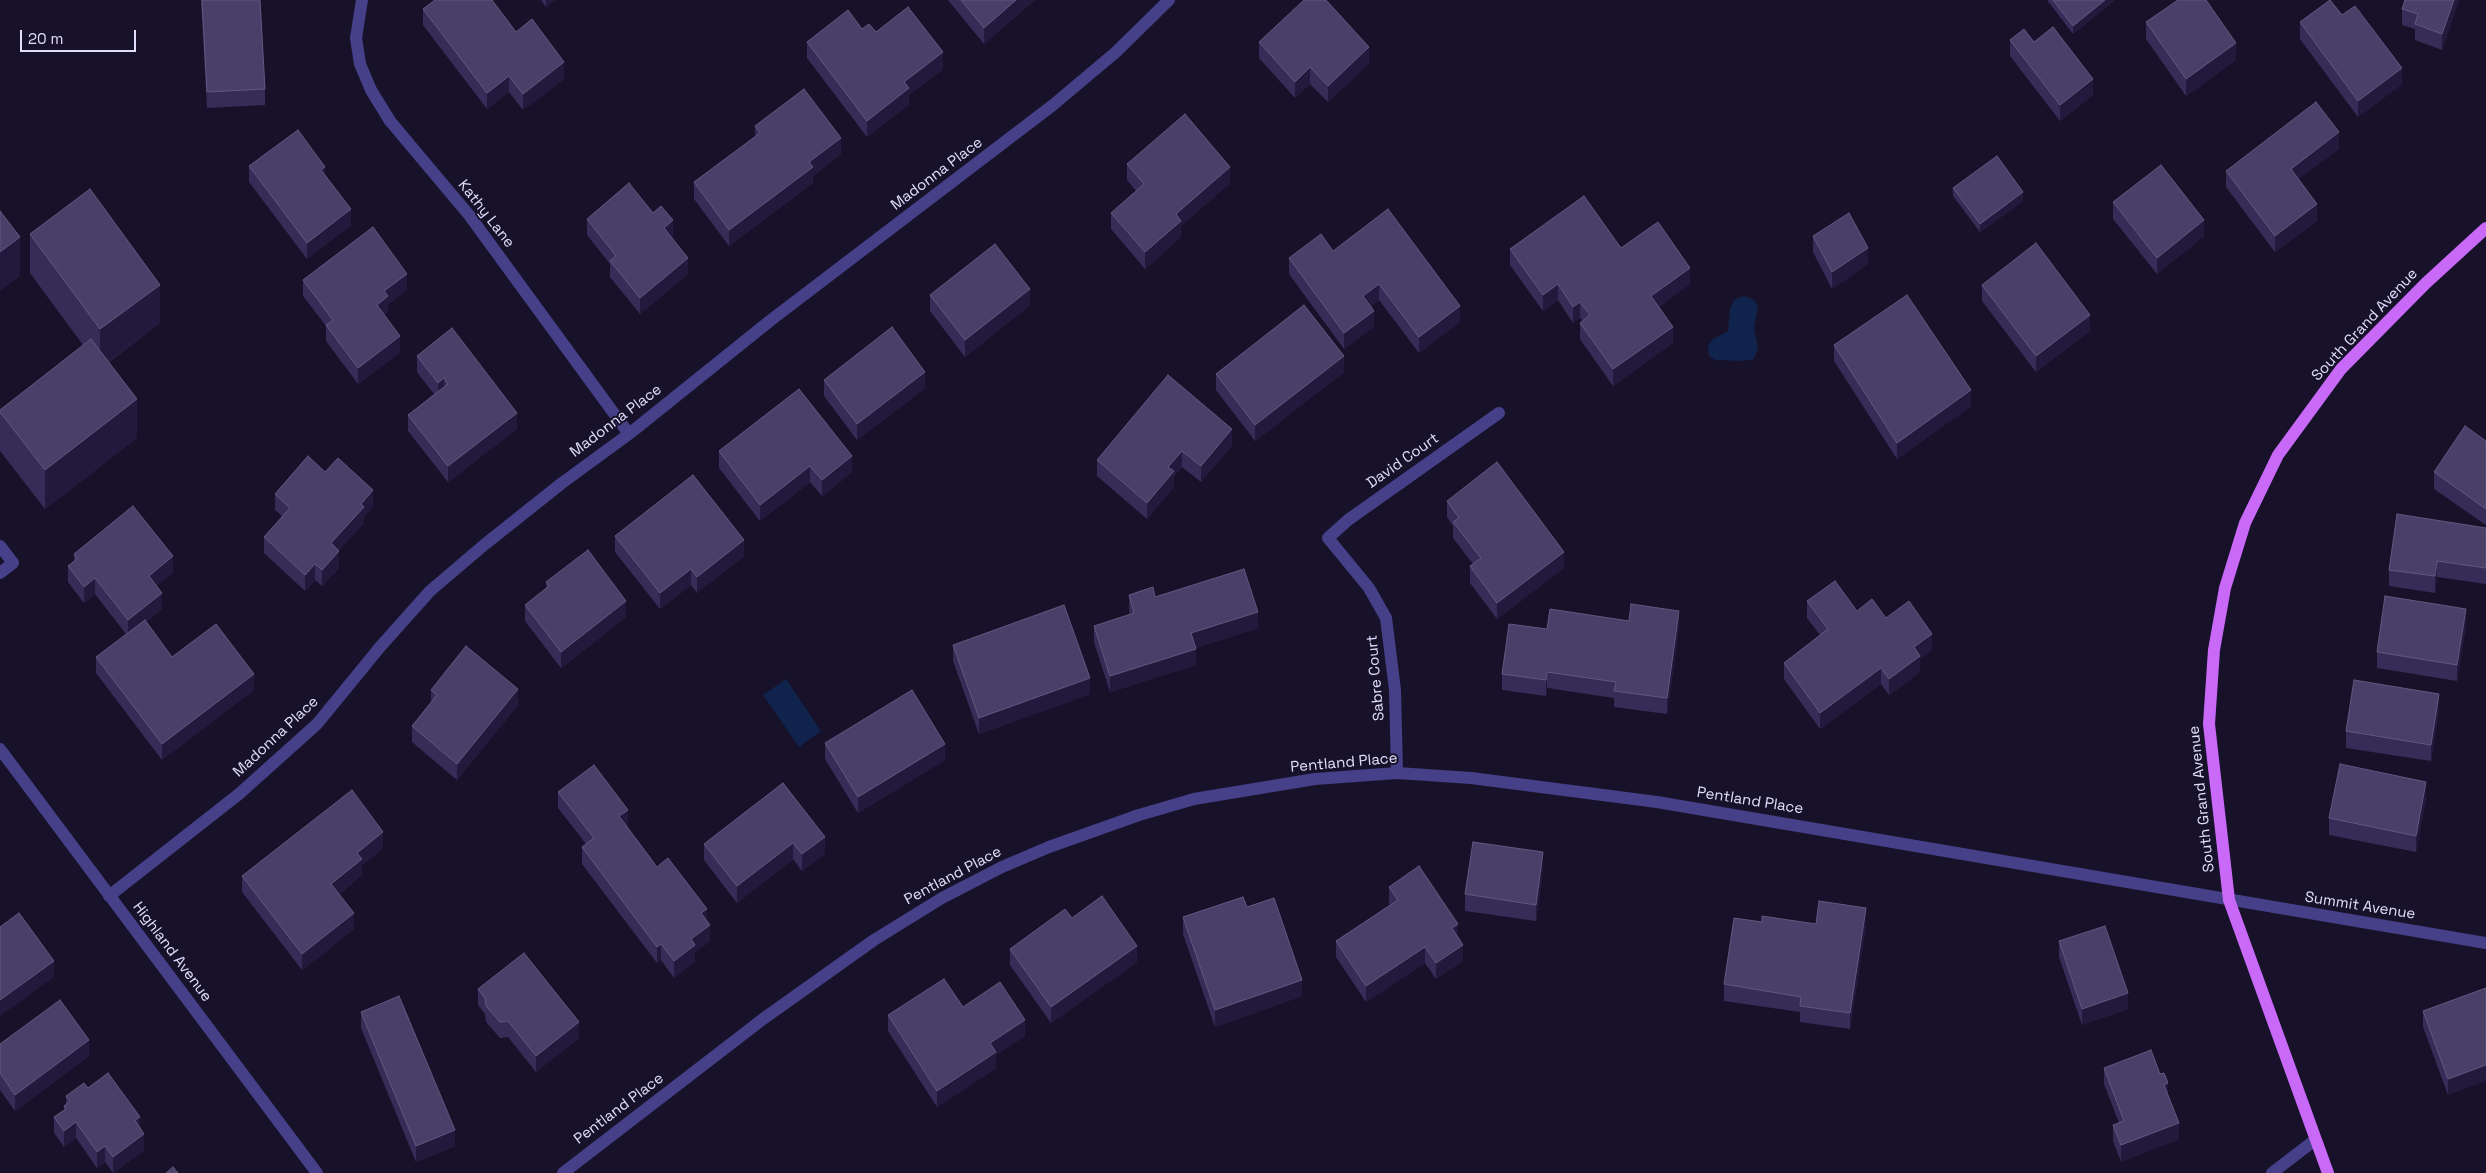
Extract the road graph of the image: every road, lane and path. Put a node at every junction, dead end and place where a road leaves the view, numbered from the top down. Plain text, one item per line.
1 (362, 0) edge
2 (1169, 0) edge
3 (2486, 228) edge
4 (1499, 413) dead end
5 (629, 434) junction
6 (1328, 538) joint
7 (0, 546) edge
8 (0, 573) edge
9 (1, 751) edge
10 (1397, 773) junction
11 (109, 896) junction
12 (2229, 900) junction
13 (2486, 943) edge
14 (2316, 1140) junction
15 (317, 1173) edge
16 (563, 1173) edge
17 (2272, 1173) edge
18 (2328, 1173) edge

1 - 5 street, Kathy Lane
2 - 5 street, Madonna Place
3 - 12 main road, South Grand Avenue
4 - 6 street, David Court
5 - 11 street, Madonna Place
6 - 10 street, Sabre Court
7 - 8 street
9 - 11 street, Highland Avenue
10 - 12 street, Pentland Place
10 - 16 street, Pentland Place
11 - 15 street, Highland Avenue
12 - 13 street, Summit Avenue
12 - 14 main road, South Grand Avenue
14 - 17 street
14 - 18 main road, South Grand Avenue

